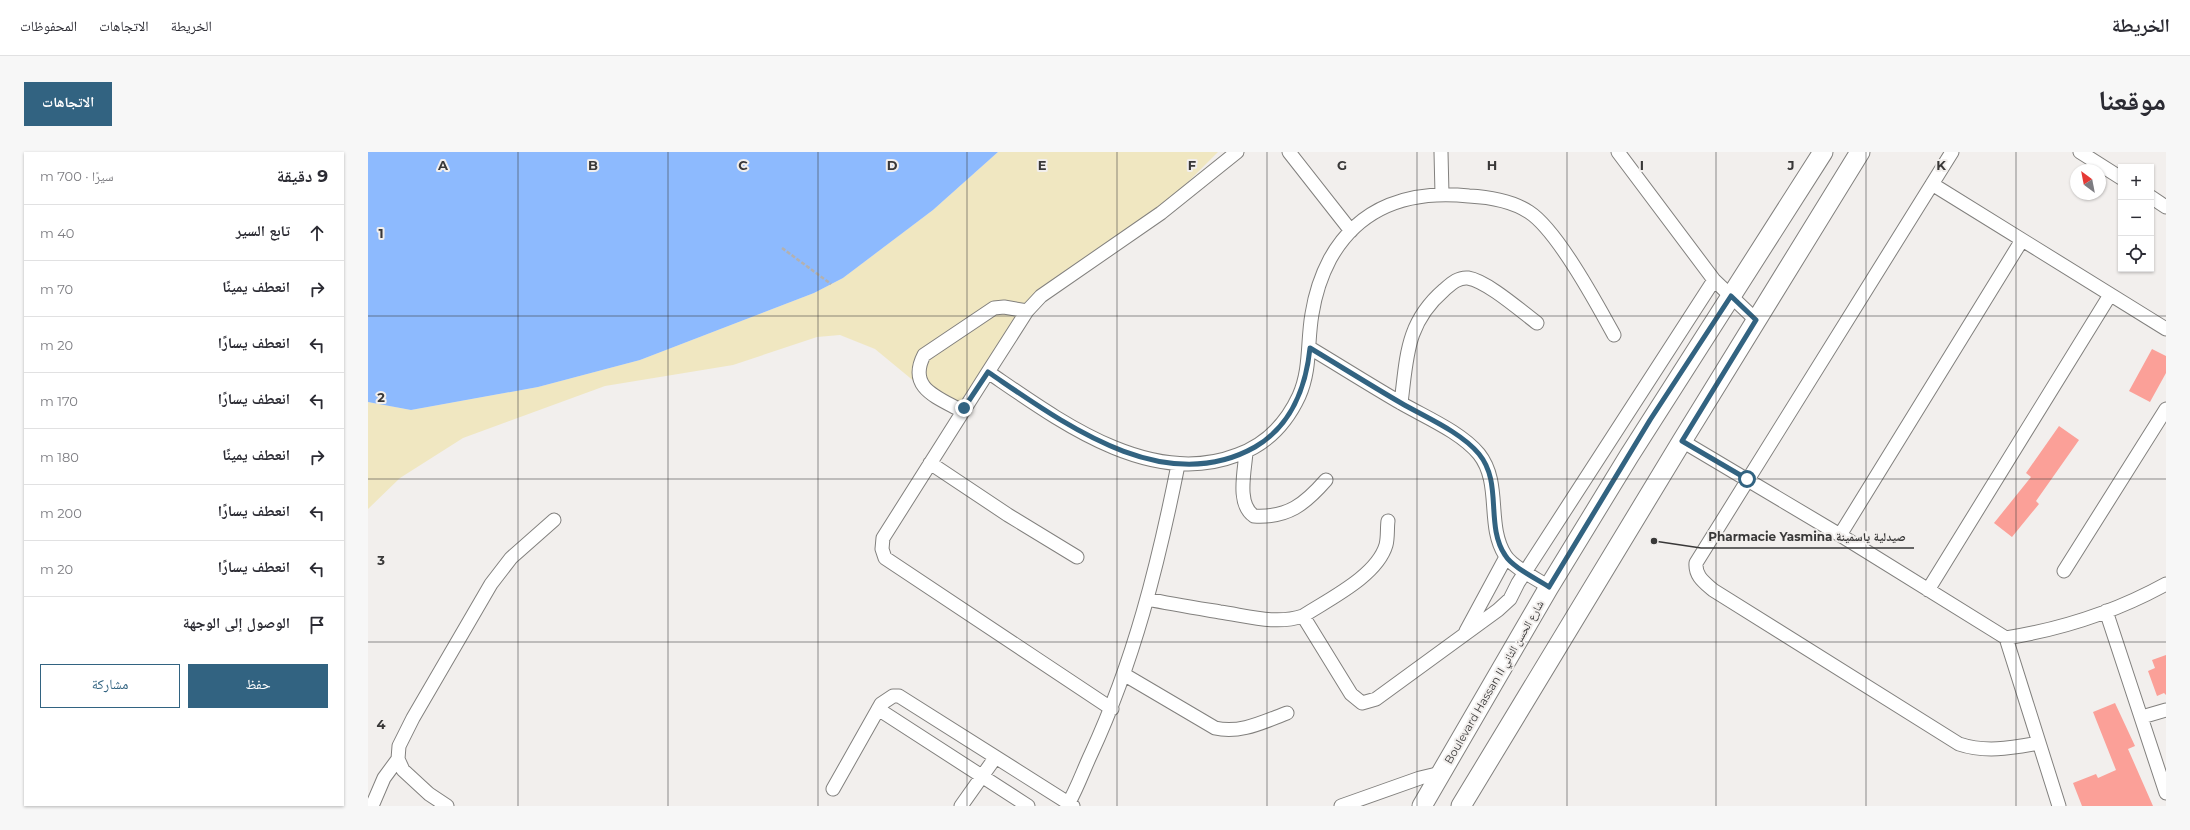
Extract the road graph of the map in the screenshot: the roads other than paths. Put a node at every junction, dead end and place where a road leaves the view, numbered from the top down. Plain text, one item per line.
1 (1237, 152) edge
2 (1289, 152) edge
3 (1441, 152) edge
4 (1618, 152) edge
5 (1823, 152) edge
6 (1860, 152) edge
7 (1952, 152) edge
8 (2080, 152) edge
9 (2118, 176) edge
10 (1932, 184) junction
11 (1442, 194) junction
12 (2154, 199) edge
13 (2166, 207) edge
14 (1351, 231) junction
15 (2022, 240) junction
16 (1714, 280) junction
17 (2110, 295) junction
18 (1731, 296) junction
19 (1027, 311) junction
20 (1756, 320) junction
21 (1537, 323) dead end
22 (2166, 329) edge
23 (1614, 335) dead end
24 (1310, 348) junction
25 (988, 372) junction
26 (1400, 403) junction
27 (2166, 409) edge
28 (962, 411) junction
29 (1682, 441) junction
30 (1246, 452) junction
31 (930, 463) junction
32 (1178, 465) junction
33 (1747, 479) junction
34 (1326, 480) dead end
35 (554, 520) dead end
36 (1388, 521) dead end
37 (1840, 535) junction
38 (1506, 556) junction
39 (1077, 557) dead end
40 (2064, 571) dead end
41 (1526, 572) junction
42 (2166, 584) edge
43 (1549, 587) junction
44 (1928, 590) junction
45 (1147, 600) junction
46 (2106, 612) junction
47 (1303, 616) junction
48 (1464, 635) junction
49 (2006, 638) junction
50 (1125, 675) junction
51 (878, 709) junction
52 (1112, 709) junction
53 (2166, 710) edge
54 (1287, 713) dead end
55 (2142, 717) junction
56 (2039, 743) junction
57 (995, 758) junction
58 (398, 759) junction
59 (1441, 773) junction
60 (981, 777) junction
61 (832, 789) dead end
62 (2166, 793) edge
63 (1069, 805) edge
64 (372, 806) edge
65 (447, 806) edge
66 (961, 806) edge
67 (1028, 806) edge
68 (1341, 806) edge
69 (1422, 806) edge
70 (1461, 806) edge
71 (2059, 806) edge

1 - 19 street
2 - 14 street
3 - 11 street
4 - 16 street
5 - 18 main road, Boulevard Hassan II شارع الحسن الثاني
6 - 20 main road
7 - 10 street
8 - 9 street
10 - 15 street
10 - 33 street
11 - 14 street
11 - 23 street
12 - 13 street
14 - 24 street
15 - 17 street
15 - 37 street
16 - 18 street
16 - 41 street
17 - 22 street
17 - 44 street
18 - 20 street
18 - 43 main road, Boulevard Hassan II شارع الحسن الثاني
19 - 25 street
19 - 28 street
20 - 29 main road
21 - 26 street
24 - 26 street
24 - 30 street
25 - 28 street
25 - 32 street
26 - 38 street
27 - 40 street
28 - 31 street
29 - 33 street
29 - 70 main road
30 - 32 street
30 - 34 street
31 - 39 street
31 - 52 street
32 - 45 street
33 - 37 street
33 - 56 street
35 - 58 street
36 - 47 street
37 - 44 street
38 - 41 street
38 - 48 street
41 - 43 street
41 - 48 street
42 - 46 street
43 - 59 main road, Boulevard Hassan II شارع الحسن الثاني
44 - 49 street
45 - 47 street
45 - 50 street
46 - 49 street
46 - 55 street
47 - 48 street
49 - 56 street
50 - 52 street
50 - 54 street
51 - 57 street
51 - 60 street
51 - 61 street
52 - 63 street
53 - 55 street
55 - 62 street
56 - 71 street
57 - 60 street
57 - 63 street
58 - 64 street
58 - 65 street
59 - 68 street
59 - 69 main road, Boulevard Hassan II شارع الحسن الثاني
60 - 66 street
60 - 67 street

